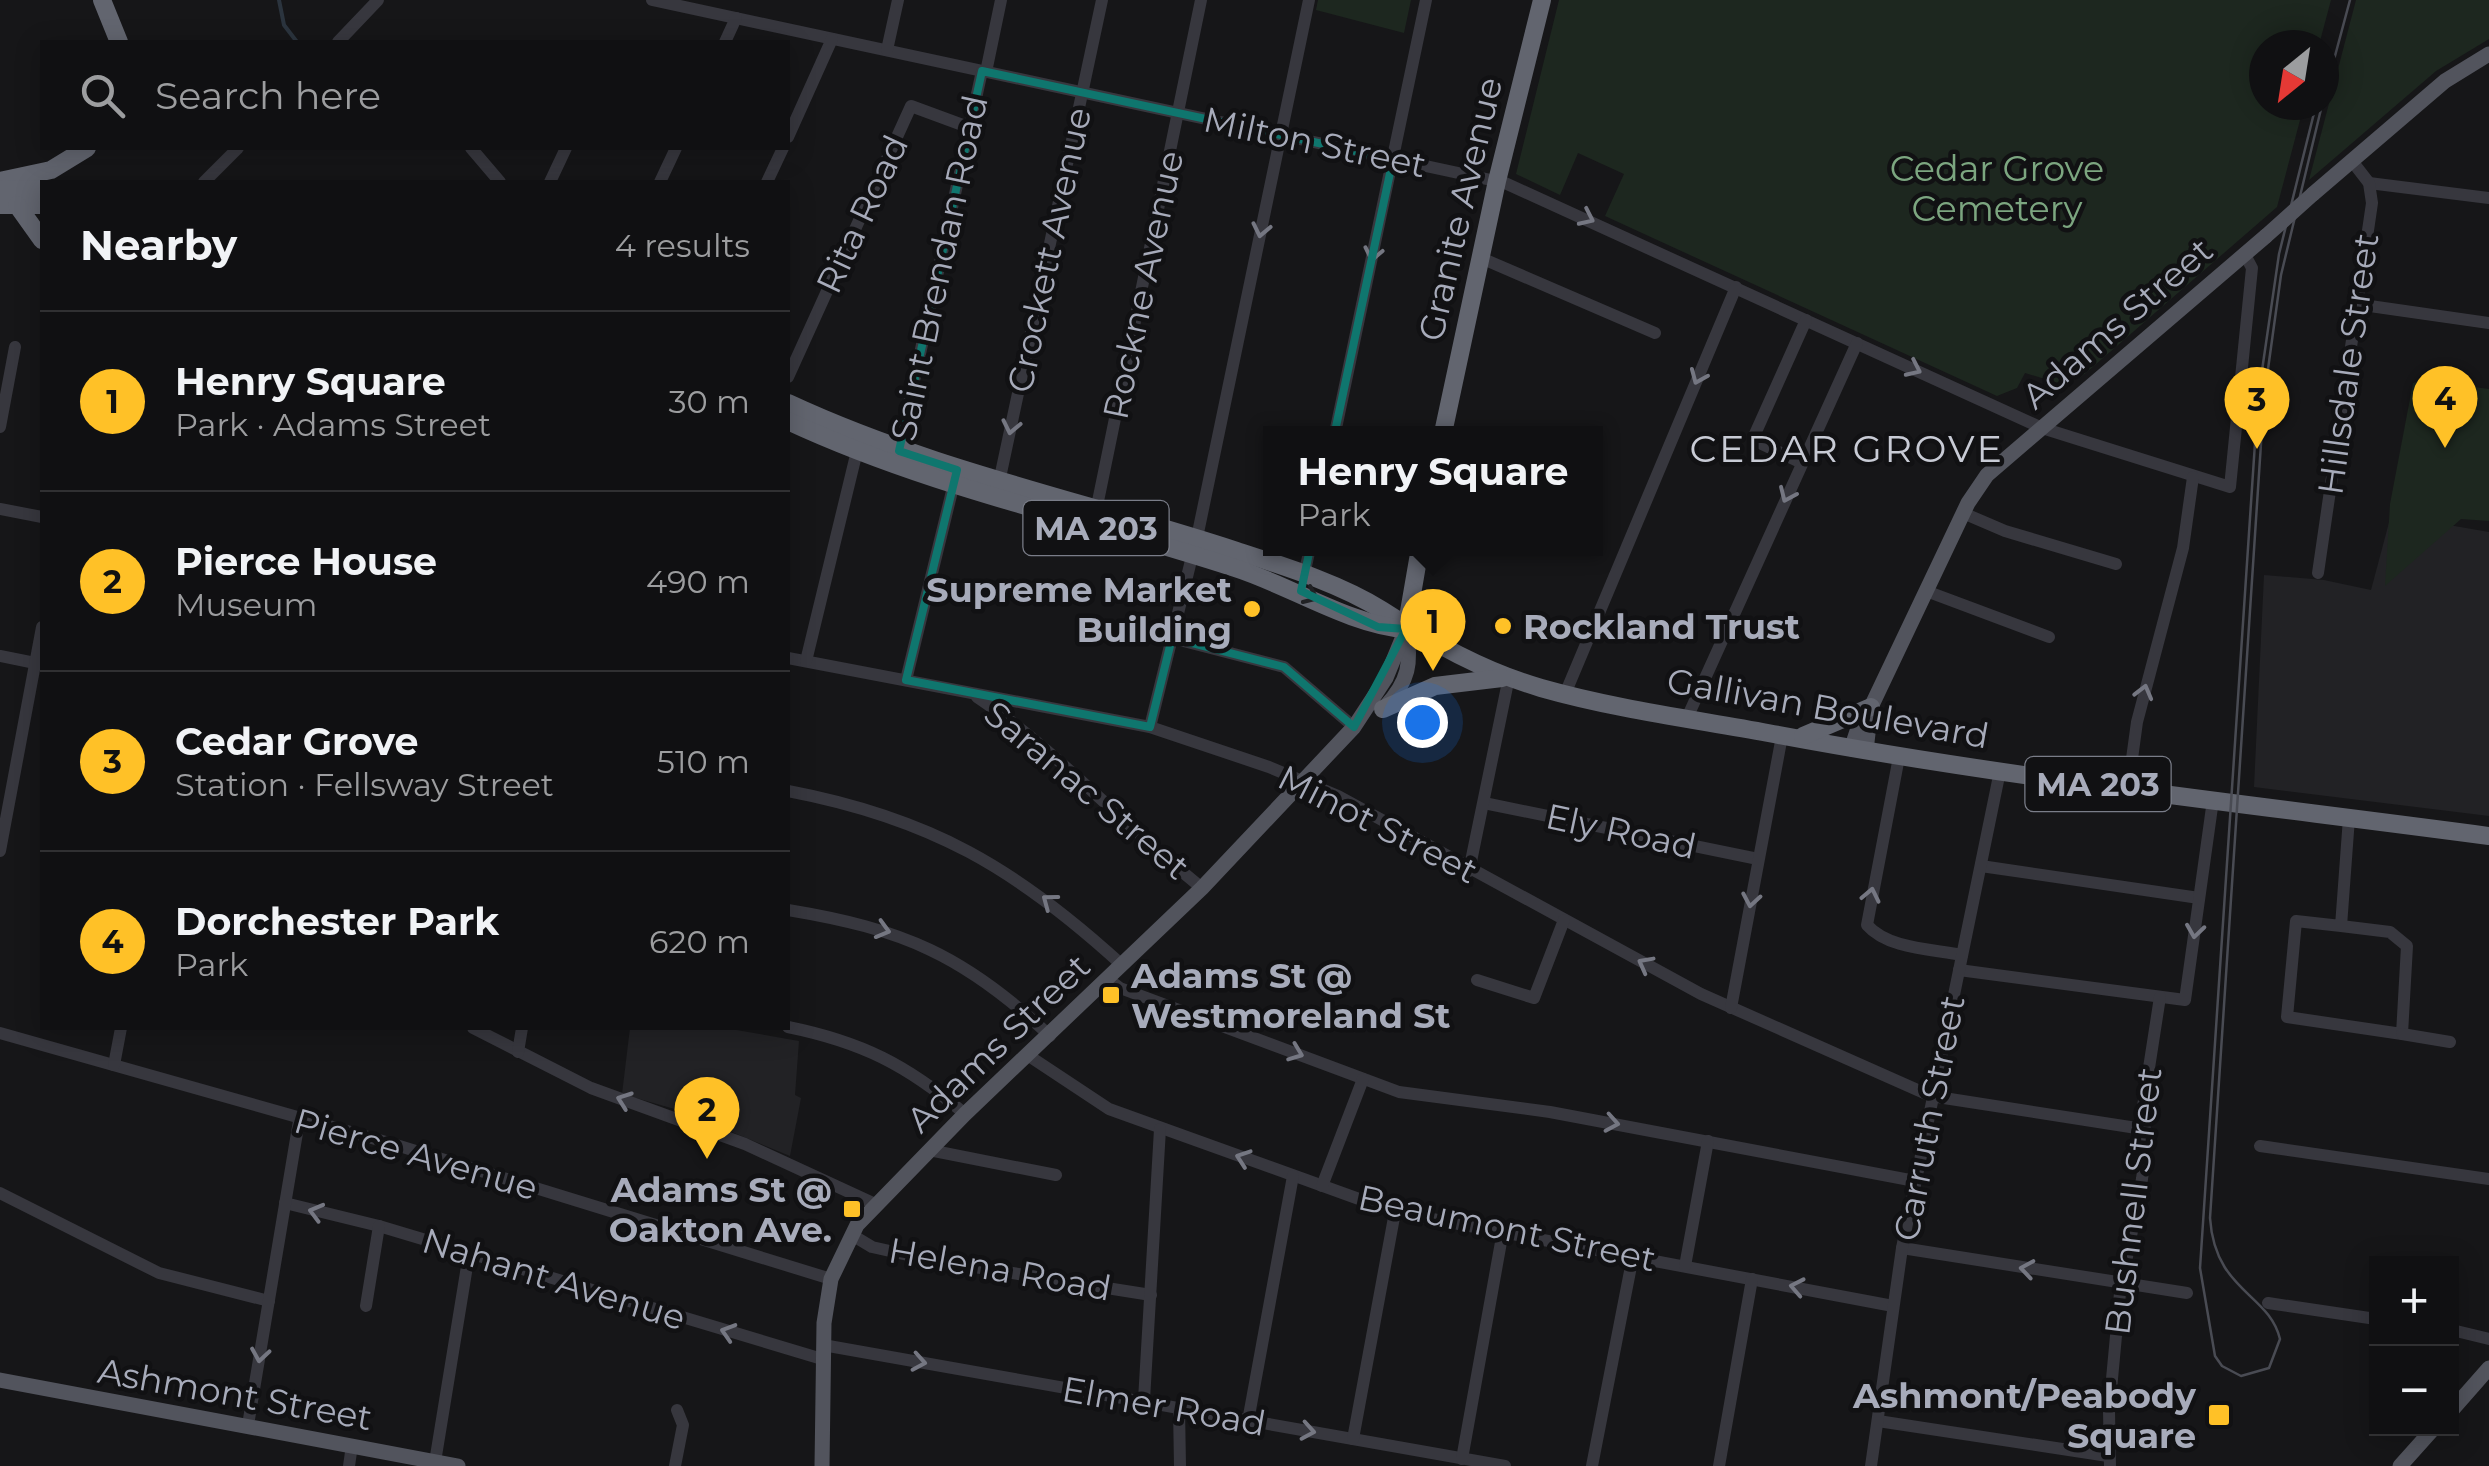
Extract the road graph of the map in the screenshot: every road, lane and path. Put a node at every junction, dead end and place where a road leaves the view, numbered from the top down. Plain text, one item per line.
1 (102, 0) edge
2 (378, 0) edge
3 (652, 0) edge
4 (898, 0) edge
5 (1001, 0) edge
6 (1102, 0) edge
7 (1201, 0) edge
8 (1309, 0) edge
9 (1426, 0) edge
10 (1542, 0) edge
11 (736, 18) junction
12 (832, 38) junction
13 (118, 40) edge
14 (340, 40) edge
15 (726, 40) edge
16 (888, 50) junction
17 (2489, 54) edge
18 (984, 71) junction
19 (1083, 92) junction
20 (1179, 113) junction
21 (968, 128) junction
22 (790, 132) edge
23 (1281, 135) junction
24 (84, 150) edge
25 (236, 150) edge
26 (474, 150) edge
27 (565, 150) edge
28 (675, 150) edge
29 (782, 150) edge
30 (1393, 159) junction
31 (2352, 161) junction
32 (206, 180) edge
33 (498, 180) edge
34 (551, 180) edge
35 (661, 180) edge
36 (768, 180) edge
37 (1497, 181) junction
38 (2369, 183) junction
39 (0, 185) edge
40 (40, 190) edge
41 (2489, 198) edge
42 (9, 205) edge
43 (40, 205) edge
44 (40, 238) edge
45 (2244, 254) junction
46 (1481, 258) junction
47 (1736, 287) junction
48 (2356, 304) junction
49 (1806, 320) junction
50 (2489, 324) edge
51 (1655, 333) dead end
52 (1857, 343) junction
53 (15, 347) dead end
54 (790, 373) edge
55 (790, 404) edge
56 (790, 422) edge
57 (1336, 426) edge
58 (1445, 426) edge
59 (0, 427) edge
60 (2042, 428) junction
61 (857, 452) junction
62 (897, 458) junction
63 (1802, 463) junction
64 (2193, 477) junction
65 (953, 486) junction
66 (997, 491) junction
67 (0, 509) edge
68 (1096, 511) junction
69 (1963, 513) junction
70 (40, 515) edge
71 (1194, 547) junction
72 (1308, 556) edge
73 (1419, 556) edge
74 (2116, 564) dead end
75 (2318, 572) dead end
76 (1304, 575) junction
77 (1926, 591) junction
78 (1406, 630) junction
79 (2049, 637) dead end
80 (1172, 638) junction
81 (0, 656) edge
82 (790, 658) edge
83 (806, 661) junction
84 (39, 664) edge
85 (1509, 677) junction
86 (906, 680) junction
87 (971, 693) junction
88 (1566, 694) junction
89 (1383, 708) junction
90 (1871, 708) junction
91 (1687, 718) junction
92 (1354, 727) junction
93 (1150, 728) junction
94 (1788, 737) junction
95 (1858, 750) junction
96 (1899, 758) junction
97 (2000, 771) junction
98 (1302, 781) junction
99 (2128, 788) junction
100 (790, 791) edge
101 (2213, 800) junction
102 (1484, 803) junction
103 (2349, 818) junction
104 (2489, 836) edge
105 (0, 850) edge
106 (1758, 859) junction
107 (1981, 866) junction
108 (1470, 871) junction
109 (1202, 888) junction
110 (2199, 898) junction
111 (790, 910) edge
112 (1564, 920) junction
113 (2341, 926) junction
114 (1962, 955) junction
115 (1122, 965) junction
116 (1959, 970) junction
117 (1108, 979) junction
118 (1476, 980) dead end
119 (2160, 997) junction
120 (1731, 1008) junction
121 (790, 1028) edge
122 (121, 1030) edge
123 (476, 1030) edge
124 (522, 1030) edge
125 (0, 1034) edge
126 (2402, 1034) junction
127 (1050, 1036) junction
128 (2450, 1042) dead end
129 (518, 1052) junction
130 (1029, 1056) junction
131 (114, 1066) junction
132 (1363, 1079) junction
133 (1931, 1096) junction
134 (965, 1114) junction
135 (299, 1120) junction
136 (2143, 1129) junction
137 (1160, 1130) junction
138 (1708, 1141) junction
139 (2260, 1146) dead end
140 (930, 1150) junction
141 (1056, 1175) dead end
142 (1293, 1176) junction
143 (2489, 1179) edge
144 (1915, 1181) junction
145 (1322, 1186) junction
146 (0, 1193) edge
147 (285, 1203) junction
148 (875, 1204) junction
149 (1395, 1212) junction
150 (379, 1226) junction
151 (1502, 1231) junction
152 (852, 1235) junction
153 (1902, 1248) junction
154 (469, 1254) junction
155 (1633, 1256) junction
156 (1684, 1266) junction
157 (831, 1279) junction
158 (1752, 1279) junction
159 (2123, 1284) junction
160 (2188, 1293) dead end
161 (1151, 1295) junction
162 (269, 1302) junction
163 (2268, 1303) dead end
164 (366, 1306) dead end
165 (1892, 1306) junction
166 (2369, 1318) edge
167 (2459, 1332) edge
168 (2489, 1339) edge
169 (822, 1352) junction
170 (2489, 1368) edge
171 (0, 1380) edge
172 (1144, 1400) junction
173 (2459, 1402) edge
174 (1179, 1408) junction
175 (677, 1410) dead end
176 (1248, 1421) junction
177 (1878, 1422) junction
178 (248, 1424) junction
179 (2427, 1436) edge
180 (1354, 1440) junction
181 (352, 1445) junction
182 (1462, 1459) junction
183 (2109, 1461) edge
184 (434, 1462) junction
185 (349, 1466) edge
186 (458, 1466) edge
187 (676, 1466) edge
188 (822, 1466) edge
189 (1180, 1466) edge
190 (1505, 1466) edge
191 (1592, 1466) edge
192 (1720, 1466) edge
193 (1870, 1466) edge
194 (2400, 1466) edge

1 - 13 highway
2 - 14 street
3 - 11 street, Milton Street
4 - 16 street
5 - 18 street, Saint Brendan Road
6 - 19 street, Crockett Avenue
7 - 20 street, Rockne Avenue
8 - 23 street
9 - 30 street
10 - 37 highway, Granite Avenue
11 - 12 street, Milton Street
11 - 15 street
12 - 16 street, Milton Street
12 - 22 street
16 - 18 street, Milton Street
17 - 31 main road, Adams Street
18 - 19 street, Milton Street
18 - 21 street, Saint Brendan Road
19 - 20 street, Milton Street
19 -> 66 street, Crockett Avenue
20 - 23 street, Milton Street
20 - 68 street, Rockne Avenue
21 - 54 street, Rita Road
21 - 62 street, Saint Brendan Road
23 - 30 street, Milton Street
23 -> 71 street
24 - 39 highway
25 - 32 street
26 - 33 street
27 - 34 street
28 - 35 street
29 - 36 street
30 - 37 street, Milton Street
30 -> 57 street
31 - 38 street, Hillsdale Street
31 - 45 main road, Adams Street, bridge
37 - 46 highway, Granite Avenue
37 -> 47 street, Milton Street
38 - 41 street
38 - 48 street, Hillsdale Street
39 - 40 highway
42 - 43 highway
42 - 44 highway
45 - 60 main road, Adams Street
45 - 64 street, Milton Street
46 - 51 street
46 - 58 highway, Granite Avenue
47 - 49 street, Milton Street
47 -> 88 street
48 - 50 street
48 - 75 street, Hillsdale Street
49 - 52 street, Milton Street
49 - 63 street
52 -> 60 street, Milton Street
52 - 63 street
53 - 59 street
55 - 62 highway, Gallivan Boulevard / MA 203
56 - 61 highway, Gallivan Boulevard / MA 203
60 - 64 street, Milton Street
60 - 69 main road, Adams Street
61 - 62 highway, Gallivan Boulevard / MA 203
61 - 83 street
62 - 65 highway, Gallivan Boulevard / MA 203
62 - 66 highway, Gallivan Boulevard / MA 203
63 -> 91 street
99 -> 64 street
65 - 66 highway, Gallivan Boulevard / MA 203
65 - 86 street
66 - 68 highway, Gallivan Boulevard / MA 203
66 - 71 highway, Gallivan Boulevard / MA 203
67 - 70 street
68 - 71 highway, Gallivan Boulevard / MA 203
69 - 74 street
69 - 77 main road, Adams Street
71 - 76 highway, Gallivan Boulevard / MA 203
71 -> 78 highway, Gallivan Boulevard / MA 203
71 - 80 street
72 - 76 street
73 - 78 highway
76 - 78 highway, Gallivan Boulevard / MA 203
77 - 79 street
77 - 90 main road, Adams Street
78 - 85 highway, Gallivan Boulevard / MA 203
78 - 89 main road, Adams Street
78 - 92 main road, Adams Street
80 - 92 street
80 - 93 street
81 - 84 street
82 - 83 street, Minot Street
83 - 86 street, Minot Street
84 - 105 street
85 - 88 highway, Gallivan Boulevard / MA 203
85 - 89 highway
85 - 102 street
86 - 87 street, Minot Street
87 - 93 street, Minot Street
87 - 109 street, Saranac Street
88 - 91 highway, Gallivan Boulevard / MA 203
89 - 92 main road, Adams Street
90 - 94 highway
90 - 95 main road, Adams Street
91 - 94 highway, Gallivan Boulevard / MA 203
92 - 98 main road, Adams Street
93 - 98 street, Minot Street
94 - 95 highway, Gallivan Boulevard / MA 203
94 - 106 street
95 - 96 highway, Gallivan Boulevard / MA 203
96 - 97 highway, Gallivan Boulevard / MA 203
114 -> 96 street
97 - 99 highway, Gallivan Boulevard / MA 203
97 - 107 street, Carruth Street
98 - 108 street, Minot Street
98 - 109 main road, Adams Street
99 - 101 highway, Gallivan Boulevard / MA 203
115 -> 100 street
101 - 103 highway, Gallivan Boulevard / MA 203
101 - 110 street
102 - 106 street, Ely Road
102 - 108 street
103 - 104 highway, Gallivan Boulevard / MA 203
103 - 113 street
106 -> 120 street
107 - 110 street
107 - 114 street, Carruth Street
108 - 112 street, Minot Street
109 - 115 main road, Adams Street
110 -> 119 street
111 -> 127 street
112 - 118 street
120 -> 112 street, Minot Street
113 - 126 street
113 - 126 street
114 - 116 street, Carruth Street
115 - 117 main road, Adams Street
116 - 119 street
116 - 133 street, Carruth Street
117 - 127 main road, Adams Street
117 -> 132 street
119 - 136 street, Bushnell Street
120 - 133 street, Minot Street
121 - 134 street
122 - 131 street
123 - 129 street
124 - 129 street
125 - 131 street, Pierce Avenue
126 - 128 street
127 - 130 main road, Adams Street
148 -> 129 street
130 - 134 main road, Adams Street
130 - 137 street, Beaumont Street
131 - 135 street, Pierce Avenue
132 -> 138 street
132 - 145 street
133 - 136 street, Minot Street
133 - 144 street, Carruth Street
134 - 140 main road, Adams Street
135 - 147 street
135 - 157 street, Pierce Avenue
136 - 159 street, Bushnell Street
142 -> 137 street, Beaumont Street
137 - 161 street
138 - 144 street
138 - 156 street
139 - 143 street
140 - 141 street
140 - 148 main road, Adams Street
142 - 145 street, Beaumont Street
142 - 176 street
144 - 153 street, Carruth Street
145 - 149 street, Beaumont Street
146 - 162 street
150 -> 147 street, Nahant Avenue
147 - 162 street
148 - 152 main road, Adams Street
149 - 151 street, Beaumont Street
149 - 180 street
150 - 154 street, Nahant Avenue
150 - 164 street
151 - 155 street, Beaumont Street
151 - 182 street
152 - 157 main road, Adams Street
152 - 161 street, Helena Road
159 -> 153 street
153 - 165 street, Carruth Street
169 -> 154 street, Nahant Avenue
154 - 184 street
155 - 156 street, Beaumont Street
155 - 191 street
156 - 158 street, Beaumont Street
157 - 169 main road, Adams Street
165 -> 158 street, Beaumont Street
158 - 192 street
159 - 160 street
159 - 183 street, Bushnell Street
161 - 172 street
162 -> 178 street
163 - 166 street
165 - 177 street, Carruth Street
167 - 168 street
169 -> 172 street, Elmer Road
169 - 188 main road, Adams Street
170 - 173 main road
171 - 178 main road, Ashmont Street
172 - 174 street, Elmer Road
174 - 176 street, Elmer Road
174 - 189 street
175 - 187 street
176 -> 180 street, Elmer Road
177 - 183 street
177 - 193 street, Carruth Street
178 - 181 main road, Ashmont Street
179 - 194 main road
180 - 182 street, Elmer Road
181 - 184 main road, Ashmont Street
181 - 185 street
182 - 190 street, Elmer Road
184 - 186 main road, Ashmont Street

